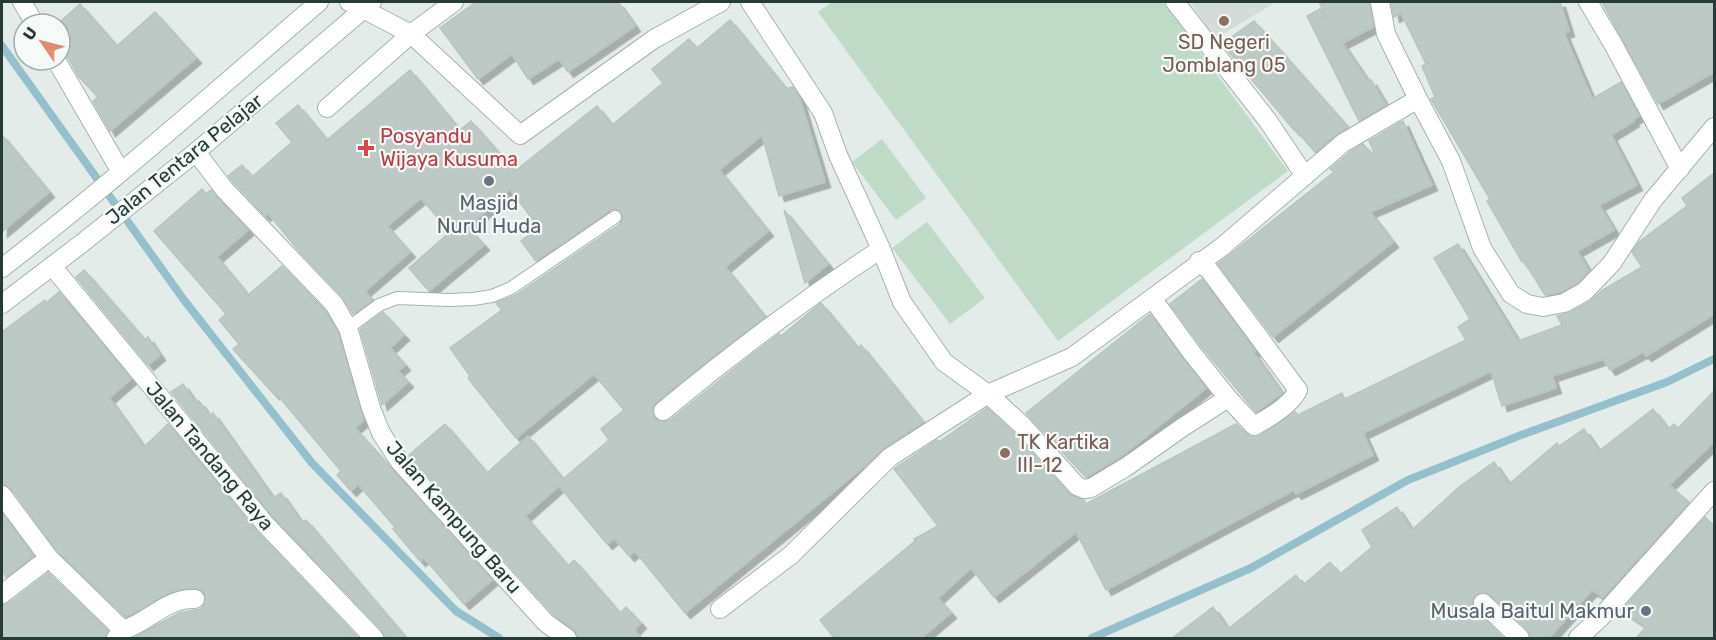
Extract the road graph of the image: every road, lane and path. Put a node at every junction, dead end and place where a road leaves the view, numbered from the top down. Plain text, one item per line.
1 (319, 2) edge
2 (454, 2) edge
3 (721, 2) edge
4 (750, 2) edge
5 (1175, 2) edge
6 (1380, 2) edge
7 (1588, 2) edge
8 (361, 4) edge
9 (411, 34) junction
10 (62, 72) edge
11 (1418, 99) junction
12 (327, 108) dead end
13 (1714, 127) edge
14 (196, 152) junction
15 (1680, 169) junction
16 (117, 176) junction
17 (1305, 176) junction
18 (615, 217) dead end
19 (881, 249) junction
20 (1199, 261) junction
21 (52, 266) junction
22 (2, 268) edge
23 (1152, 298) junction
24 (2, 304) edge
25 (348, 328) junction
26 (988, 394) junction
27 (1228, 398) junction
28 (663, 411) dead end
29 (1714, 491) edge
30 (2, 495) edge
31 (49, 558) junction
32 (2, 594) edge
33 (195, 599) dead end
34 (1483, 603) dead end
35 (720, 609) dead end
36 (119, 634) edge
37 (374, 639) edge
38 (567, 639) edge
39 (1521, 639) edge
40 (1578, 639) edge

1 - 16 street, Jalan Tentara Pelajar
2 - 9 street
3 - 9 street
4 - 19 street
5 - 17 street
6 - 11 street
7 - 15 street
8 - 9 street
8 - 14 street, Jalan Tentara Pelajar
9 - 12 street
10 - 16 street
11 - 15 street
11 - 17 street
13 - 15 street
14 - 21 street, Jalan Tentara Pelajar
14 - 25 street, Jalan Kampung Baru
16 - 22 street, Jalan Tentara Pelajar
17 - 20 street
18 - 25 lane
19 - 26 street
19 - 28 street
20 - 23 street
20 - 27 street
21 - 24 street, Jalan Tentara Pelajar
21 - 37 street, Jalan Tandang Raya
23 - 26 street
23 - 27 street
25 - 38 street, Jalan Kampung Baru
26 - 27 street
26 - 35 street
29 - 40 street
30 - 31 street
31 - 32 street
31 - 36 street
33 - 36 street
34 - 39 street

